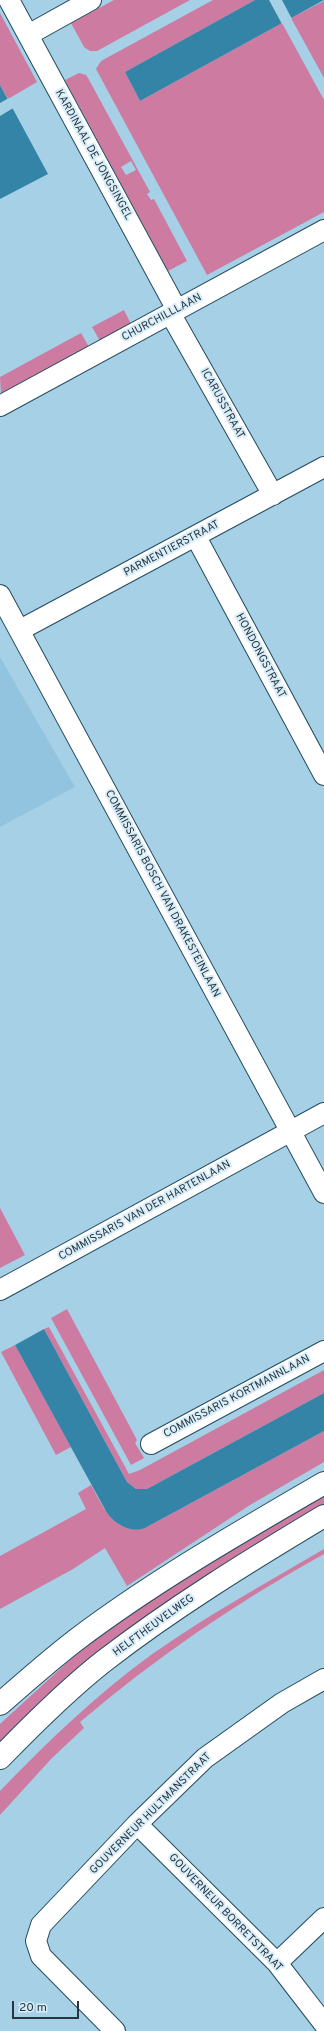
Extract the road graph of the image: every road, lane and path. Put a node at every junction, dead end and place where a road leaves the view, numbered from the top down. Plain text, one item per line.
1 (9, 0) edge
2 (91, 0) edge
3 (28, 35) junction
4 (324, 230) edge
5 (174, 311) junction
6 (0, 406) edge
7 (324, 467) edge
8 (272, 495) junction
9 (196, 537) junction
10 (0, 595) edge
11 (20, 630) junction
12 (324, 775) edge
13 (324, 1113) edge
14 (291, 1132) junction
15 (324, 1193) edge
16 (0, 1290) edge
17 (324, 1351) edge
18 (151, 1444) dead end
19 (324, 1483) edge
20 (324, 1516) edge
21 (324, 1679) edge
22 (0, 1704) edge
23 (0, 1758) edge
24 (138, 1824) junction
25 (324, 1918) edge
26 (277, 1963) junction
27 (324, 2024) edge
28 (115, 2031) edge

1 - 3 street, KARDINAAL DE JONGSINGEL
2 - 3 street
3 - 5 street, KARDINAAL DE JONGSINGEL
4 - 5 street, CHURCHILLLAAN
5 - 6 street, CHURCHILLLAAN
5 - 8 street, ICARUSSTRAAT
7 - 8 street, PARMENTIERSTRAAT
8 - 9 street, PARMENTIERSTRAAT
9 - 11 street, PARMENTIERSTRAAT
9 - 12 street, HONDONGSTRAAT
10 - 11 street, COMMISSARIS BOSCH VAN DRAKESTEINLAAN
11 - 14 street, COMMISSARIS BOSCH VAN DRAKESTEINLAAN
13 - 14 street, COMMISSARIS VAN DER HARTENLAAN
14 - 15 street, COMMISSARIS BOSCH VAN DRAKESTEINLAAN
14 - 16 street, COMMISSARIS VAN DER HARTENLAAN
17 - 18 street, COMMISSARIS KORTMANNLAAN
19 - 22 main road
20 - 23 main road, HELFTHEUVELWEG
21 - 24 street, GOUVERNEUR HULTMANSTRAAT
24 - 26 street, GOUVERNEUR BORRETSTRAAT
24 - 28 street, GOUVERNEUR HULTMANSTRAAT
25 - 26 street
26 - 27 street, GOUVERNEUR BORRETSTRAAT

